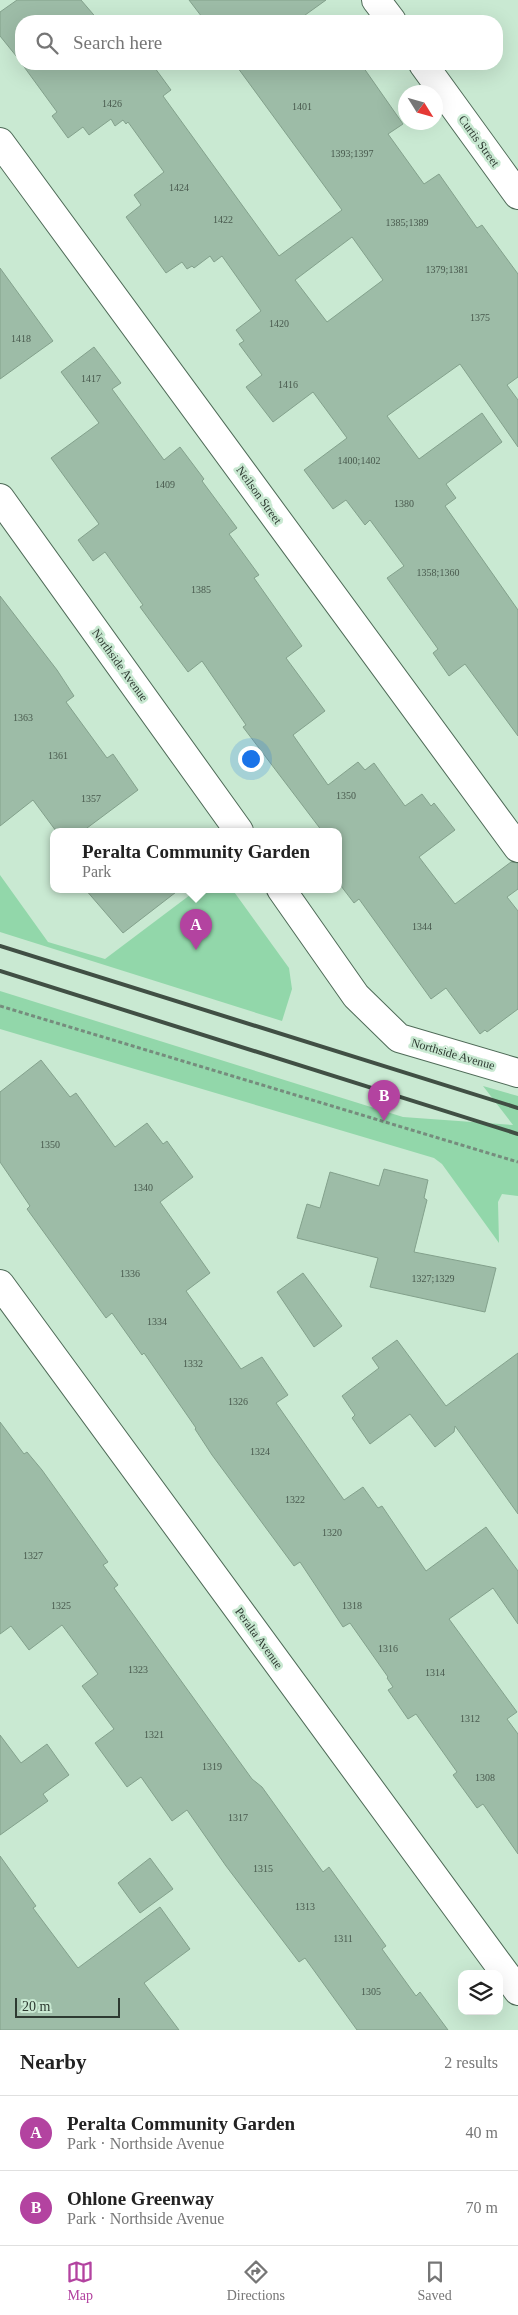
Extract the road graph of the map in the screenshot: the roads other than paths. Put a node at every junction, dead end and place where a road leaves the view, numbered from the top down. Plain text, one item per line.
1 (376, 0) edge
2 (387, 15) edge
3 (427, 70) edge
4 (0, 142) edge
5 (518, 195) edge
6 (0, 498) edge
7 (238, 828) edge
8 (518, 848) edge
9 (284, 893) edge
10 (518, 1073) edge
11 (0, 1284) edge
12 (518, 1991) edge

1 - 2 street
3 - 5 street, Curtis Street
4 - 8 street, Neilson Street
6 - 7 street, Northside Avenue
9 - 10 street, Northside Avenue
11 - 12 street, Peralta Avenue

